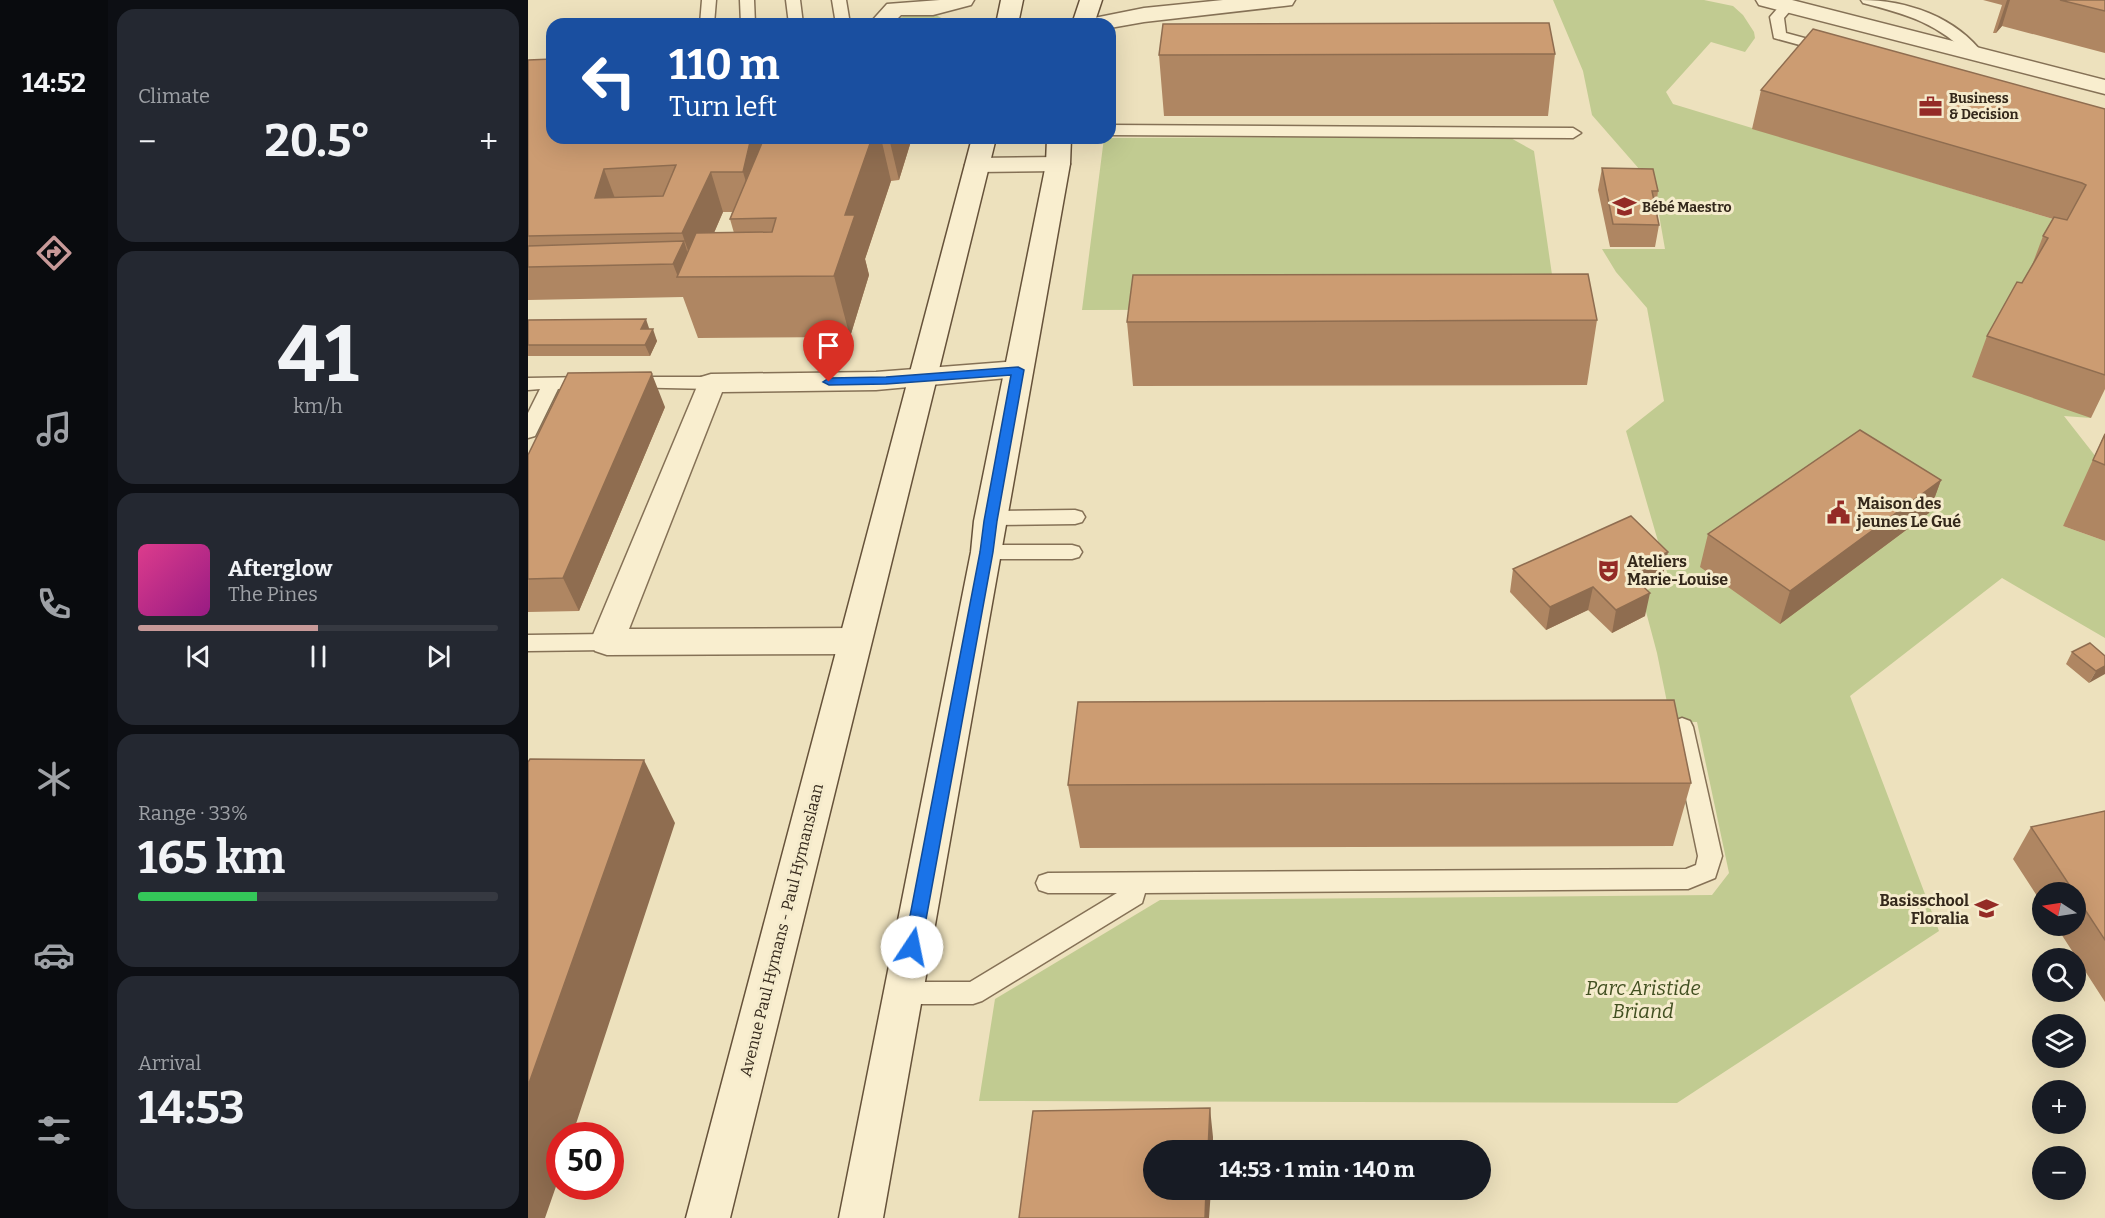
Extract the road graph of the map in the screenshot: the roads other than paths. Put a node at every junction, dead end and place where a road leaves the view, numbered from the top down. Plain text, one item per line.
1 (710, 0) edge
2 (747, 0) edge
3 (793, 0) edge
4 (839, 0) edge
5 (877, 0) edge
6 (970, 0) edge
7 (1012, 0) edge
8 (1091, 0) edge
9 (1284, 0) edge
10 (1868, 0) edge
11 (1777, 2) edge
12 (947, 6) edge
13 (708, 18) edge
14 (748, 18) edge
15 (795, 18) edge
16 (842, 18) edge
17 (878, 18) edge
18 (885, 18) edge
19 (965, 18) edge
20 (1008, 18) edge
21 (1085, 18) edge
22 (1116, 20) edge
23 (1847, 54) edge
24 (1977, 55) junction
25 (2105, 87) edge
26 (1116, 130) edge
27 (1574, 132) dead end
28 (982, 144) edge
29 (1059, 151) edge
30 (977, 165) junction
31 (1018, 370) junction
32 (923, 376) junction
33 (552, 383) junction
34 (711, 383) junction
35 (528, 384) edge
36 (528, 432) edge
37 (1076, 517) dead end
38 (991, 518) junction
39 (987, 552) junction
40 (1072, 552) dead end
41 (854, 641) junction
42 (607, 642) junction
43 (528, 643) edge
44 (1682, 727) edge
45 (1048, 883) dead end
46 (1134, 884) junction
47 (904, 993) junction
48 (708, 1218) edge
49 (861, 1218) edge

1 - 13 lane
2 - 14 lane
3 - 15 lane
4 - 16 lane
5 - 17 main road
6 - 19 main road
7 - 20 main road
8 - 21 main road
9 - 22 main road
10 - 24 lane
11 - 23 lane
11 - 24 main road
12 - 18 main road
24 - 25 main road
26 - 27 lane
28 - 30 main road, Avenue Paul Hymans - Paul Hymanslaan
29 - 30 main road
29 - 31 main road
30 - 32 main road, Avenue Paul Hymans - Paul Hymanslaan
31 - 32 main road
31 - 38 main road
32 - 34 main road
32 - 41 main road, Avenue Paul Hymans - Paul Hymanslaan
33 - 34 lane
33 - 35 lane
33 - 36 lane
34 - 42 main road
37 - 38 lane
38 - 39 main road
39 - 40 lane
39 - 47 main road
41 - 42 main road
41 - 48 main road, Avenue Paul Hymans - Paul Hymanslaan
42 - 43 lane
44 - 46 lane
45 - 46 lane
46 - 47 lane
47 - 49 main road

